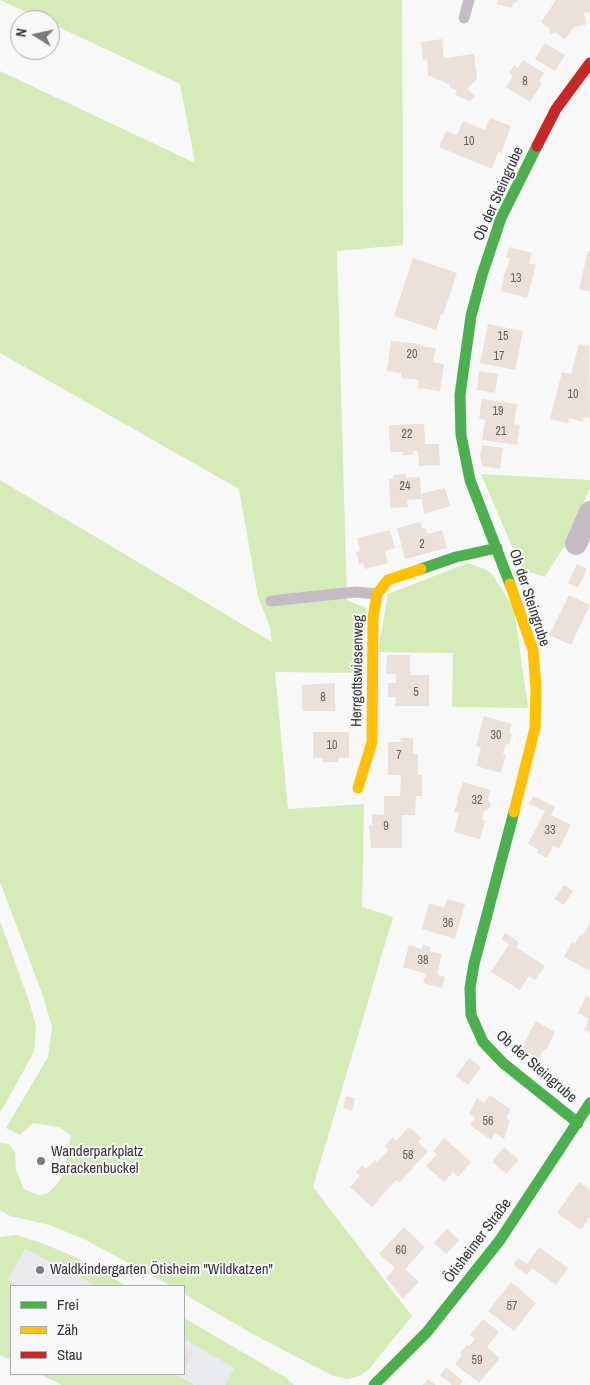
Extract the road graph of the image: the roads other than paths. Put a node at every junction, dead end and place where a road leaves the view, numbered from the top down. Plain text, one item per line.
1 (469, 0) edge
2 (464, 18) dead end
3 (590, 64) edge
4 (590, 512) edge
5 (576, 544) dead end
6 (497, 548) junction
7 (377, 594) junction
8 (272, 601) dead end
9 (358, 788) dead end
10 (590, 1103) edge
11 (578, 1123) junction
12 (374, 1385) edge

1 - 2 lane
3 - 6 street, Ob der Steingrube
4 - 5 street
6 - 7 street
6 - 11 street, Ob der Steingrube
7 - 8 lane
7 - 9 street, Herrgottswiesenweg
10 - 11 street, Ötisheimer Straße
11 - 12 street, Ötisheimer Straße

